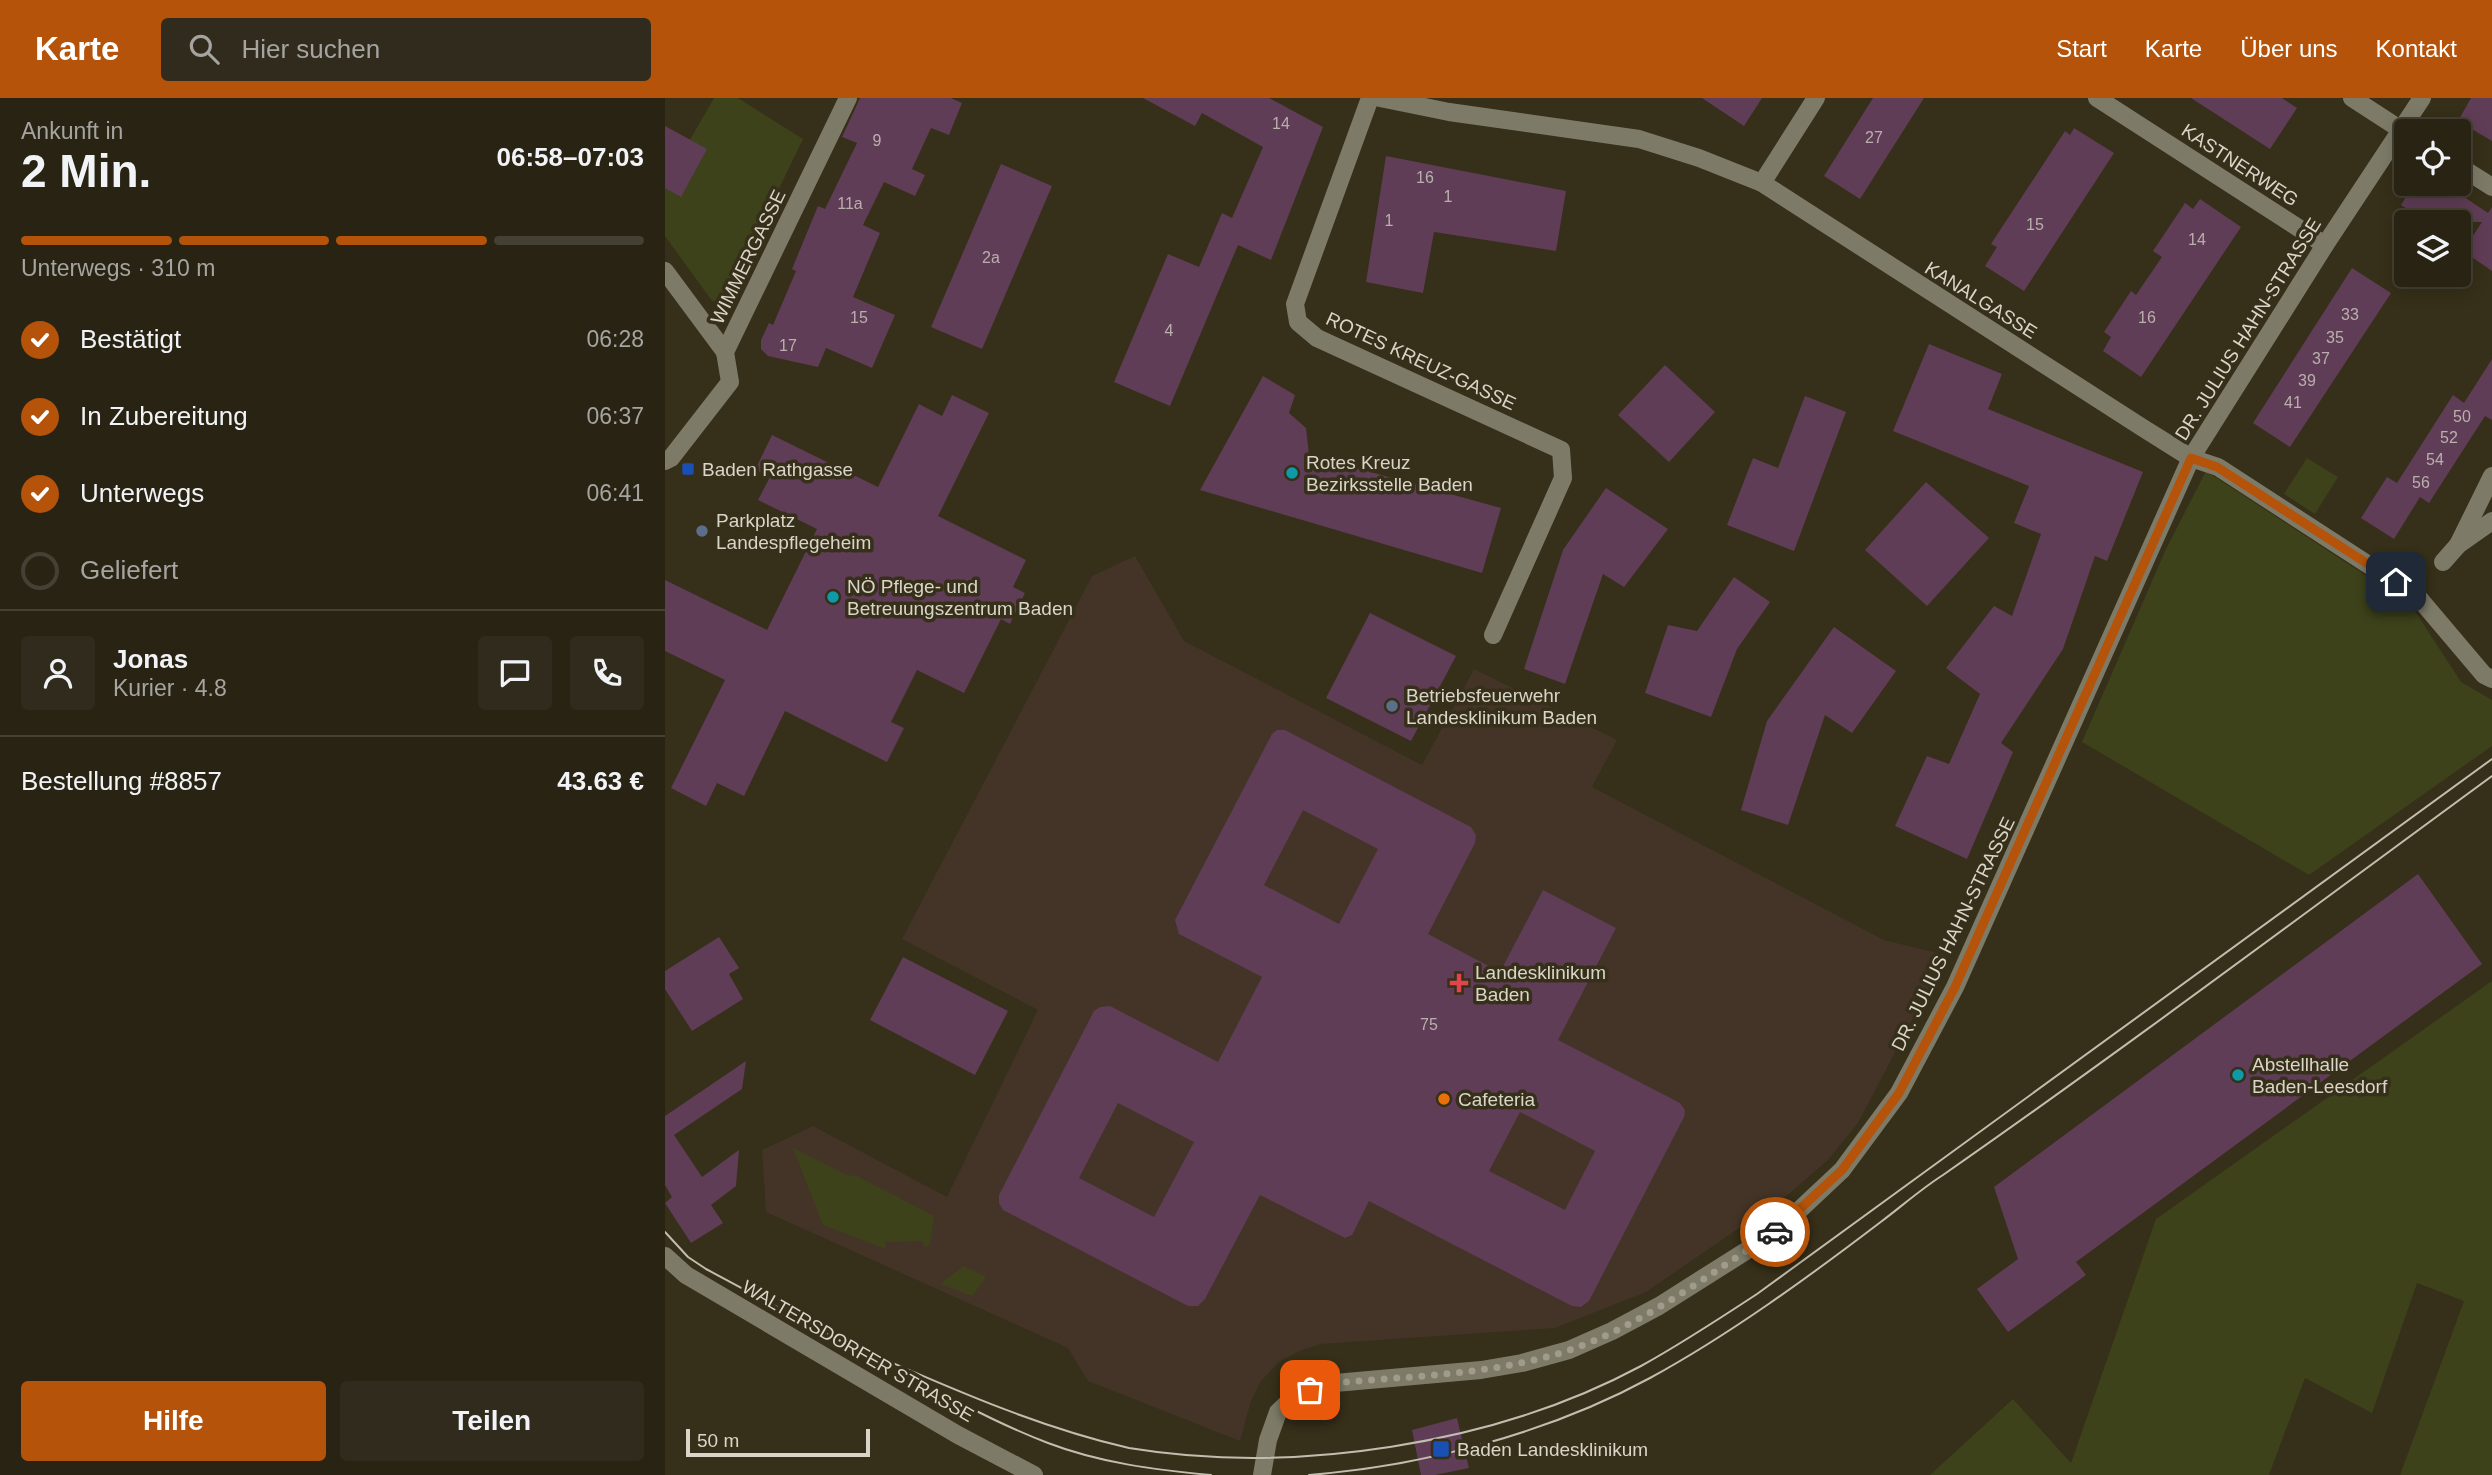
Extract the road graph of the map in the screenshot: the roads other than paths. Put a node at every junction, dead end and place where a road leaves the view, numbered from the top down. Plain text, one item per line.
1 (848, 98) edge
2 (1370, 98) edge
3 (1380, 98) edge
4 (1816, 98) edge
5 (2097, 98) edge
6 (2352, 98) edge
7 (2422, 98) edge
8 (2411, 119) edge
9 (2394, 125) edge
10 (2394, 146) edge
11 (2471, 174) edge
12 (1762, 183) junction
13 (2492, 187) edge
14 (2325, 245) junction
15 (665, 271) edge
16 (725, 352) junction
17 (2191, 458) junction
18 (665, 461) edge
19 (2492, 476) edge
20 (2492, 521) edge
21 (2459, 545) junction
22 (2443, 562) dead end
23 (1493, 635) dead end
24 (2492, 679) edge
25 (665, 1256) edge
26 (1034, 1475) edge
27 (1262, 1475) edge

1 - 16 street, WIMMERGASSE
2 - 23 street, ROTES KREUZ-GASSE
3 - 12 street, KANALGASSE
4 - 12 street
5 - 14 street, KASTNERWEG
6 - 9 street
7 - 8 street, DR. JULIUS HAHN-STRASSE
10 - 14 street, DR. JULIUS HAHN-STRASSE
11 - 13 street
12 - 17 street, KANALGASSE
14 - 17 street, DR. JULIUS HAHN-STRASSE
15 - 16 street
16 - 18 street, WIMMERGASSE
17 - 24 street, KANALGASSE
17 - 27 street, DR. JULIUS HAHN-STRASSE
19 - 21 street
20 - 21 street
21 - 22 street
25 - 26 street, WALTERSDORFER STRASSE

